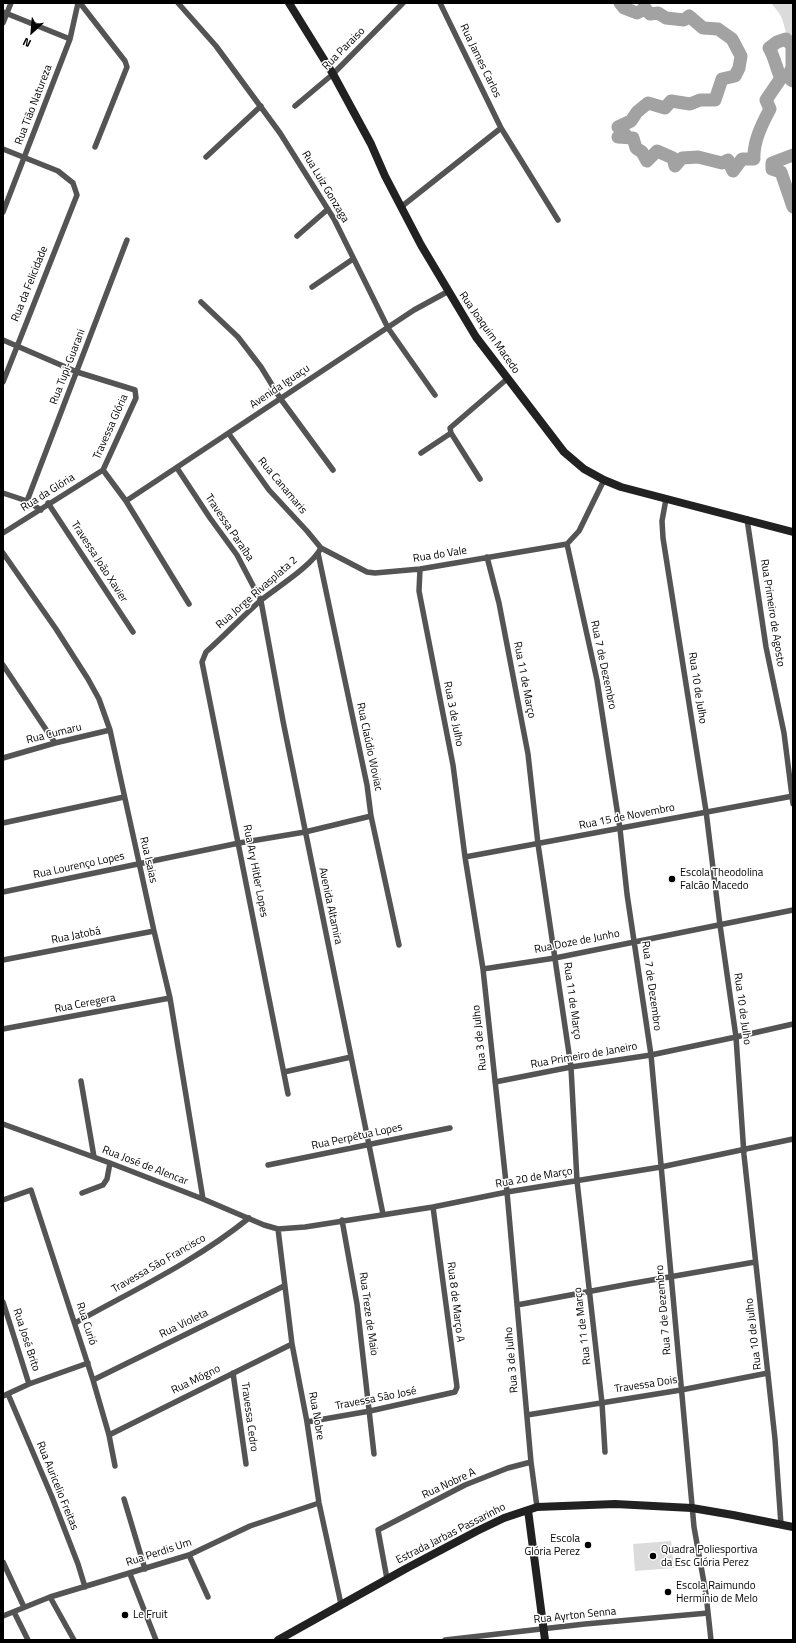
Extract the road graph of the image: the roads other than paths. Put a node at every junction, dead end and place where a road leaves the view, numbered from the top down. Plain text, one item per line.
1 (11, 3) edge
2 (79, 3) edge
3 (178, 3) edge
4 (289, 3) edge
5 (403, 3) edge
6 (440, 3) edge
7 (5, 13) edge
8 (3, 23) edge
9 (70, 39) junction
10 (333, 74) junction
11 (261, 106) junction
12 (296, 106) dead end
13 (501, 128) junction
14 (95, 147) dead end
15 (3, 149) edge
16 (206, 157) dead end
17 (25, 158) junction
18 (402, 207) junction
19 (328, 208) junction
20 (3, 212) edge
21 (558, 220) dead end
22 (297, 236) dead end
23 (127, 240) dead end
24 (353, 259) junction
25 (312, 287) dead end
26 (447, 292) junction
27 (201, 302) dead end
28 (388, 328) junction
29 (3, 340) edge
30 (16, 346) junction
31 (77, 372) junction
32 (507, 379) junction
33 (3, 382) edge
34 (435, 395) dead end
35 (280, 398) junction
36 (450, 431) junction
37 (229, 434) junction
38 (421, 454) dead end
39 (177, 468) junction
40 (103, 470) junction
41 (333, 470) dead end
42 (480, 479) dead end
43 (604, 480) junction
44 (3, 493) edge
45 (666, 499) junction
46 (27, 501) junction
47 (126, 501) junction
48 (48, 504) junction
49 (41, 510) junction
50 (747, 519) junction
51 (793, 532) edge
52 (3, 533) edge
53 (567, 544) junction
54 (320, 551) junction
55 (3, 553) edge
56 (487, 557) junction
57 (420, 569) junction
58 (261, 601) junction
59 (189, 604) dead end
60 (133, 632) dead end
61 (206, 652) joint
62 (3, 665) edge
63 (110, 730) junction
64 (55, 743) junction
65 (3, 758) edge
66 (792, 796) edge
67 (124, 798) junction
68 (793, 804) edge
69 (706, 811) junction
70 (371, 816) junction
71 (3, 823) edge
72 (620, 829) junction
73 (305, 832) junction
74 (239, 842) junction
75 (538, 844) junction
76 (465, 857) junction
77 (139, 863) junction
78 (3, 892) edge
79 (793, 910) edge
80 (720, 925) junction
81 (154, 931) junction
82 (635, 941) junction
83 (399, 945) dead end
84 (555, 958) junction
85 (3, 960) edge
86 (483, 969) junction
87 (170, 998) junction
88 (793, 1024) edge
89 (3, 1029) edge
90 (736, 1037) junction
91 (651, 1055) junction
92 (351, 1057) junction
93 (571, 1067) junction
94 (284, 1072) junction
95 (81, 1081) dead end
96 (495, 1082) junction
97 (288, 1094) dead end
98 (3, 1122) edge
99 (450, 1128) dead end
100 (793, 1139) edge
101 (369, 1144) junction
102 (745, 1149) junction
103 (94, 1157) junction
104 (110, 1163) junction
105 (268, 1165) dead end
106 (660, 1167) junction
107 (578, 1181) junction
108 (507, 1192) junction
109 (82, 1193) dead end
110 (203, 1199) junction
111 (3, 1200) edge
112 (433, 1207) junction
113 (383, 1214) junction
114 (249, 1218) junction
115 (342, 1220) junction
116 (278, 1229) junction
117 (755, 1262) junction
118 (671, 1277) junction
119 (284, 1286) junction
120 (589, 1292) junction
121 (3, 1302) edge
122 (517, 1305) junction
123 (74, 1323) junction
124 (292, 1344) junction
125 (88, 1363) junction
126 (233, 1373) junction
127 (768, 1373) junction
128 (93, 1380) junction
129 (29, 1384) junction
130 (681, 1390) junction
131 (449, 1394) joint
132 (5, 1395) edge
133 (602, 1403) junction
134 (370, 1411) junction
135 (527, 1415) junction
136 (307, 1422) junction
137 (109, 1435) junction
138 (605, 1452) dead end
139 (374, 1454) dead end
140 (531, 1462) junction
141 (246, 1464) dead end
142 (115, 1466) dead end
143 (124, 1499) dead end
144 (319, 1503) junction
145 (538, 1507) junction
146 (692, 1508) junction
147 (528, 1510) junction
148 (781, 1525) junction
149 (793, 1527) edge
150 (189, 1555) junction
151 (3, 1562) edge
152 (145, 1569) junction
153 (130, 1574) junction
154 (387, 1579) junction
155 (85, 1587) junction
156 (50, 1597) junction
157 (208, 1597) dead end
158 (341, 1604) junction
159 (24, 1607) junction
160 (14, 1612) junction
161 (708, 1613) junction
162 (3, 1616) edge
163 (544, 1630) junction
164 (28, 1640) edge
165 (74, 1640) edge
166 (156, 1640) edge
167 (278, 1640) edge
168 (445, 1640) edge
169 (545, 1640) edge
170 (712, 1640) edge

1 - 7 street
2 - 9 street, Rua Tião Natureza
2 - 14 street
3 - 11 street, Rua Luiz Gonzaga
4 - 10 street, Rua Joaquim Macedo
5 - 10 street, Rua Paraiso
6 - 13 street, Rua James Carlos
7 - 8 street
7 - 9 street
9 - 17 street, Rua Tião Natureza
10 - 12 street, Rua Paraiso
10 - 18 street, Rua Joaquim Macedo
11 - 16 street
11 - 19 street, Rua Luiz Gonzaga
13 - 18 street
13 - 21 street, Rua James Carlos
15 - 17 street
17 - 20 street, Rua Tião Natureza
17 - 30 street, Rua da Felicidade
18 - 26 street, Rua Joaquim Macedo
19 - 22 street
19 - 24 street, Rua Luiz Gonzaga
23 - 31 street, Rua Tupi-Guarani
24 - 25 street
24 - 28 street, Rua Luiz Gonzaga
26 - 28 street, Avenida Iguaçu
26 - 32 street, Rua Joaquim Macedo
27 - 35 street
28 - 34 street, Rua Luiz Gonzaga
28 - 35 street, Avenida Iguaçu
29 - 30 street
30 - 31 street
30 - 33 street, Rua da Felicidade
31 - 40 street, Travessa Glória
31 - 46 street, Rua Tupi-Guarani
32 - 36 street
32 - 43 street, Rua Joaquim Macedo
35 - 37 street, Avenida Iguaçu
35 - 41 street
36 - 38 street
36 - 42 street
37 - 39 street, Avenida Iguaçu
37 - 54 street, Rua Canamaris
39 - 47 street, Avenida Iguaçu
39 - 58 street, Travessa Paraíba
40 - 47 street
40 - 48 street, Rua da Glória
43 - 45 street, Rua Joaquim Macedo
43 - 53 street
44 - 46 street
45 - 50 street, Rua Joaquim Macedo
45 - 69 street, Rua 10 de Julho
46 - 49 street
47 - 59 street
48 - 49 street, Rua da Glória
48 - 60 street, Travessa João Xavier
49 - 52 street, Rua da Glória
50 - 51 street, Rua Joaquim Macedo
50 - 66 street, Rua Primeiro de Agosto
53 - 56 street, Rua do Vale
53 - 72 street, Rua 7 de Dezembro
54 - 57 street, Rua do Vale
54 - 58 street, Rua Jorge Rivasplata 2
54 - 70 street, Rua Claúdio Woviac
55 - 63 street, Rua Isaias
56 - 57 street, Rua do Vale
56 - 75 street, Rua 11 de Março
57 - 76 street, Rua 3 de Julho
58 - 61 street, Rua Jorge Rivasplata 2
58 - 73 street, Avenida Altamira
61 - 74 street, Rua Ary Hitler Lopes
62 - 64 street
63 - 64 street, Rua Cumaru
63 - 67 street, Rua Isaias
64 - 65 street, Rua Cumaru
66 - 68 street, Rua Primeiro de Agosto
66 - 69 street, Rua 15 de Novembro
67 - 71 street
67 - 77 street, Rua Isaias
69 - 72 street, Rua 15 de Novembro
69 - 80 street, Rua 10 de Julho
70 - 73 street, Rua Lourenço Lopes
70 - 83 street, Rua Claúdio Woviac
72 - 75 street, Rua 15 de Novembro
72 - 82 street, Rua 7 de Dezembro
73 - 74 street, Rua Lourenço Lopes
73 - 92 street, Avenida Altamira
74 - 77 street, Rua Lourenço Lopes
74 - 94 street, Rua Ary Hitler Lopes
75 - 76 street, Rua 15 de Novembro
75 - 84 street, Rua 11 de Março
76 - 86 street, Rua 3 de Julho
77 - 78 street, Rua Lourenço Lopes
77 - 81 street, Rua Isaias
79 - 80 street, Rua Doze de Junho
80 - 82 street, Rua Doze de Junho
80 - 90 street, Rua 10 de Julho
81 - 85 street, Rua Jatobá
81 - 87 street, Rua Isaias
82 - 84 street, Rua Doze de Junho
82 - 91 street, Rua 7 de Dezembro
84 - 86 street, Rua Doze de Junho
84 - 93 street, Rua 11 de Março
86 - 96 street, Rua 3 de Julho
87 - 89 street, Rua Ceregera
87 - 110 street, Rua Isaias
88 - 90 street, Rua Primeiro de Janeiro
90 - 91 street, Rua Primeiro de Janeiro
90 - 102 street, Rua 10 de Julho
91 - 93 street, Rua Primeiro de Janeiro
91 - 106 street, Rua 7 de Dezembro
92 - 94 street
92 - 101 street, Avenida Altamira
93 - 96 street, Rua Primeiro de Janeiro
93 - 107 street, Rua 11 de Março
94 - 97 street, Rua Ary Hitler Lopes
95 - 103 street
96 - 108 street, Rua 3 de Julho
98 - 103 street, Rua José de Alencar
99 - 101 street, Rua Perpétua Lopes
100 - 102 street, Rua 20 de Março
101 - 105 street, Rua Perpétua Lopes
101 - 113 street, Avenida Altamira
102 - 106 street, Rua 20 de Março
102 - 117 street, Rua 10 de Julho
103 - 104 street, Rua José de Alencar
104 - 109 street
104 - 110 street, Rua José de Alencar
106 - 107 street, Rua 20 de Março
106 - 118 street, Rua 7 de Dezembro
107 - 108 street, Rua 20 de Março
107 - 120 street, Rua 11 de Março
108 - 112 street, Rua 20 de Março
108 - 122 street, Rua 3 de Julho
110 - 114 street, Rua José de Alencar
111 - 123 street, Rua Curió
112 - 113 street, Rua 20 de Março
112 - 131 street, Rua 8 de Março A
113 - 115 street, Rua 20 de Março
114 - 116 street, Rua José de Alencar
114 - 123 street, Travessa São Francisco
115 - 116 street, Rua 20 de Março
115 - 134 street, Rua Treze de Maio
116 - 119 street, Rua Nobre
117 - 118 street
117 - 127 street, Rua 10 de Julho
118 - 120 street
118 - 130 street, Rua 7 de Dezembro
119 - 124 street, Rua Nobre
119 - 128 street, Rua Violeta
120 - 122 street
120 - 133 street, Rua 11 de Março
121 - 129 street, Rua José Brito
122 - 135 street, Rua 3 de Julho
123 - 125 street, Rua Curió
124 - 126 street, Rua Mógno
124 - 136 street, Rua Nobre
125 - 128 street, Rua Curió
125 - 129 street
126 - 137 street, Rua Mógno
126 - 141 street, Travessa Cedro
127 - 130 street, Travessa Dois
127 - 148 street, Rua 10 de Julho
128 - 137 street, Rua Curió
129 - 132 street
130 - 133 street, Travessa Dois
130 - 146 street, Rua 7 de Dezembro
131 - 134 street, Travessa São José
132 - 155 street, Rua Auricelio Freitas
133 - 135 street, Travessa Dois
133 - 138 street, Rua 11 de Março
134 - 136 street, Travessa São José
134 - 139 street, Rua Treze de Maio
135 - 140 street, Rua 3 de Julho
136 - 144 street, Rua Nobre
137 - 142 street, Rua Curió
140 - 145 street, Rua 3 de Julho
140 - 154 street, Rua Nobre A
143 - 152 street
144 - 150 street, Rua Perdis Um
144 - 158 street, Rua Nobre
145 - 146 street, Estrada Jarbas Passarinho
145 - 147 street, Estrada Jarbas Passarinho
146 - 148 street, Estrada Jarbas Passarinho
146 - 161 street, Rua 7 de Dezembro
147 - 154 street, Estrada Jarbas Passarinho
147 - 163 street
148 - 149 street, Estrada Jarbas Passarinho
150 - 152 street, Rua Perdis Um
150 - 157 street
151 - 159 street
152 - 153 street, Rua Perdis Um
153 - 155 street, Rua Perdis Um
153 - 166 street
154 - 158 street, Estrada Jarbas Passarinho
155 - 156 street, Rua Perdis Um
156 - 159 street, Rua Perdis Um
156 - 165 street
158 - 167 street, Estrada Jarbas Passarinho
159 - 160 street, Rua Perdis Um
160 - 162 street, Rua Perdis Um
160 - 164 street
161 - 163 street, Rua Ayrton Senna
161 - 170 street, Rua 7 de Dezembro
163 - 168 street, Rua Ayrton Senna
163 - 169 street

